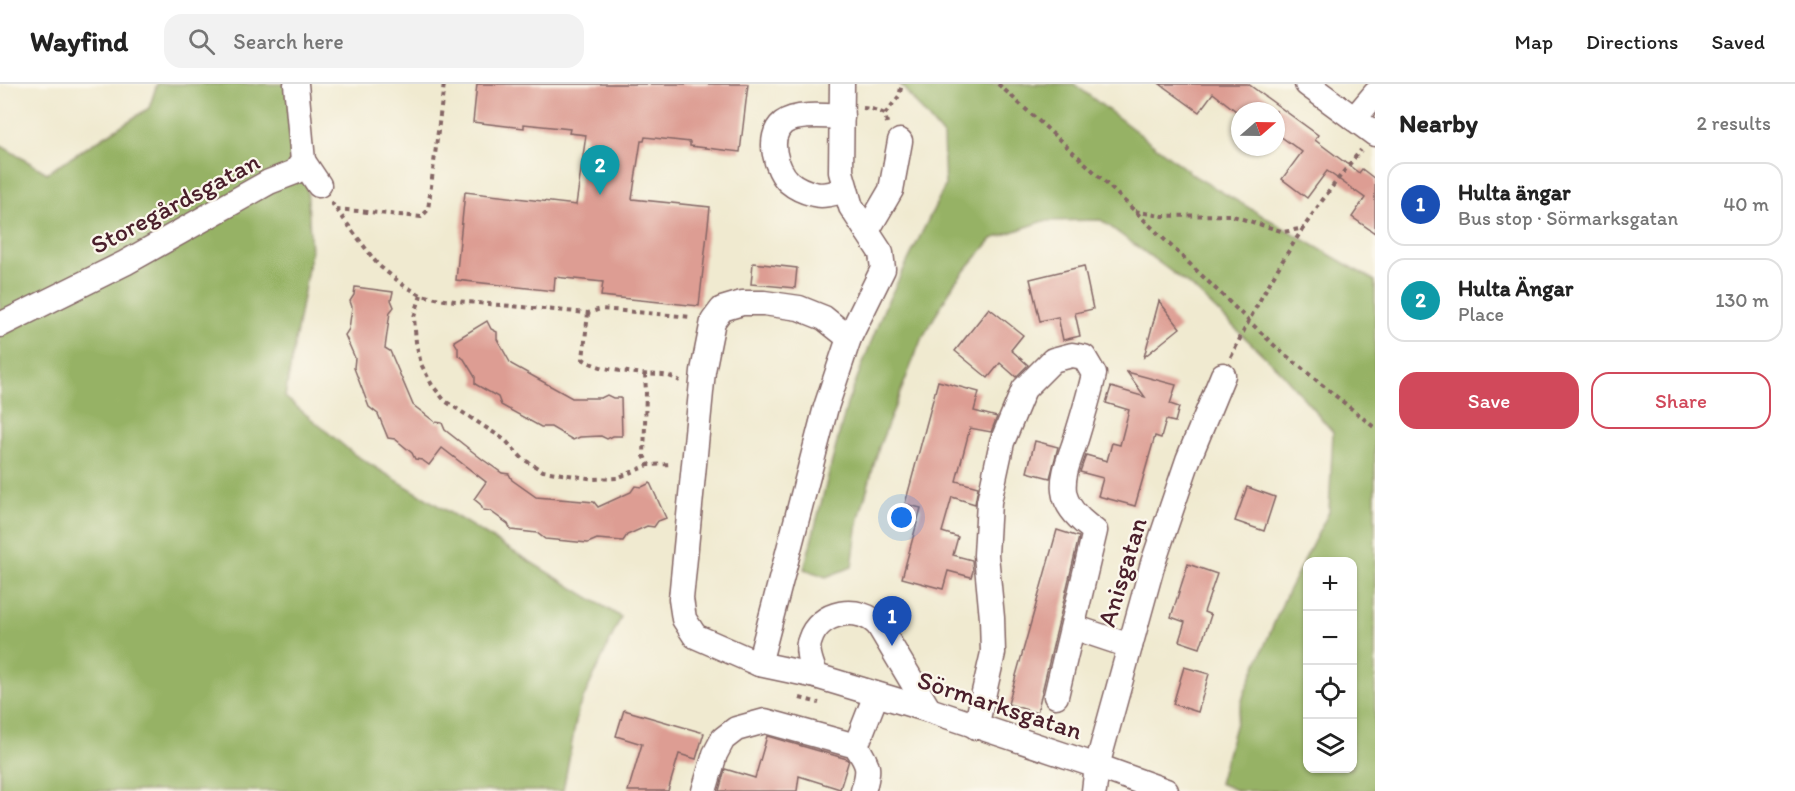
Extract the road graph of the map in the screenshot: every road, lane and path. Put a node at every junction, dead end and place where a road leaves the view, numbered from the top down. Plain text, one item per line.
1 (296, 84) edge
2 (444, 84) edge
3 (842, 84) edge
4 (902, 84) edge
5 (998, 84) edge
6 (1307, 84) edge
7 (1375, 94) edge
8 (842, 117) junction
9 (1354, 119) junction
10 (1375, 134) edge
11 (900, 141) joint
12 (303, 161) junction
13 (320, 185) joint
14 (846, 190) junction
15 (335, 209) junction
16 (1134, 211) junction
17 (1304, 228) junction
18 (867, 231) junction
19 (421, 295) junction
20 (588, 313) junction
21 (713, 321) junction
22 (1249, 322) junction
23 (0, 325) edge
24 (849, 338) junction
25 (645, 374) junction
26 (1223, 375) joint
27 (681, 382) dead end
28 (1375, 428) edge
29 (678, 464) dead end
30 (649, 465) junction
31 (1073, 627) junction
32 (1130, 646) junction
33 (759, 664) junction
34 (816, 676) junction
35 (876, 696) junction
36 (1056, 696) dead end
37 (929, 710) junction
38 (976, 727) junction
39 (856, 746) junction
40 (1097, 766) junction
41 (704, 791) edge
42 (863, 791) edge
43 (1094, 791) edge
44 (1166, 791) edge

1 - 12 street
2 - 15 path
3 - 8 street
4 - 11 path
5 - 16 path
6 - 9 street
7 - 9 street
8 - 14 street
8 - 14 street
9 - 10 street
10 - 17 path
11 - 18 street
12 - 13 street
12 - 23 street, Storegårdsgatan
13 - 15 path
14 - 18 street
15 - 19 path
16 - 17 path
16 - 22 path
17 - 22 path
18 - 24 street
19 - 20 path
19 - 30 path
20 - 21 path
20 - 25 path
21 - 24 street
21 - 33 street, Sörmarksgatan
22 - 26 path
22 - 28 path
24 - 33 street
25 - 27 path
25 - 30 path
26 - 32 street, Anisgatan
29 - 30 path
31 - 32 street
31 - 36 street
31 - 38 street
32 - 40 street, Anisgatan
33 - 34 street, Sörmarksgatan
34 - 35 street, Sörmarksgatan
34 - 37 street
35 - 37 street, Sörmarksgatan
35 - 39 street
37 - 38 street, Sörmarksgatan
38 - 40 street, Sörmarksgatan
39 - 41 street
39 - 42 street
40 - 43 street, Anisgatan
40 - 44 street, Sörmarksgatan

